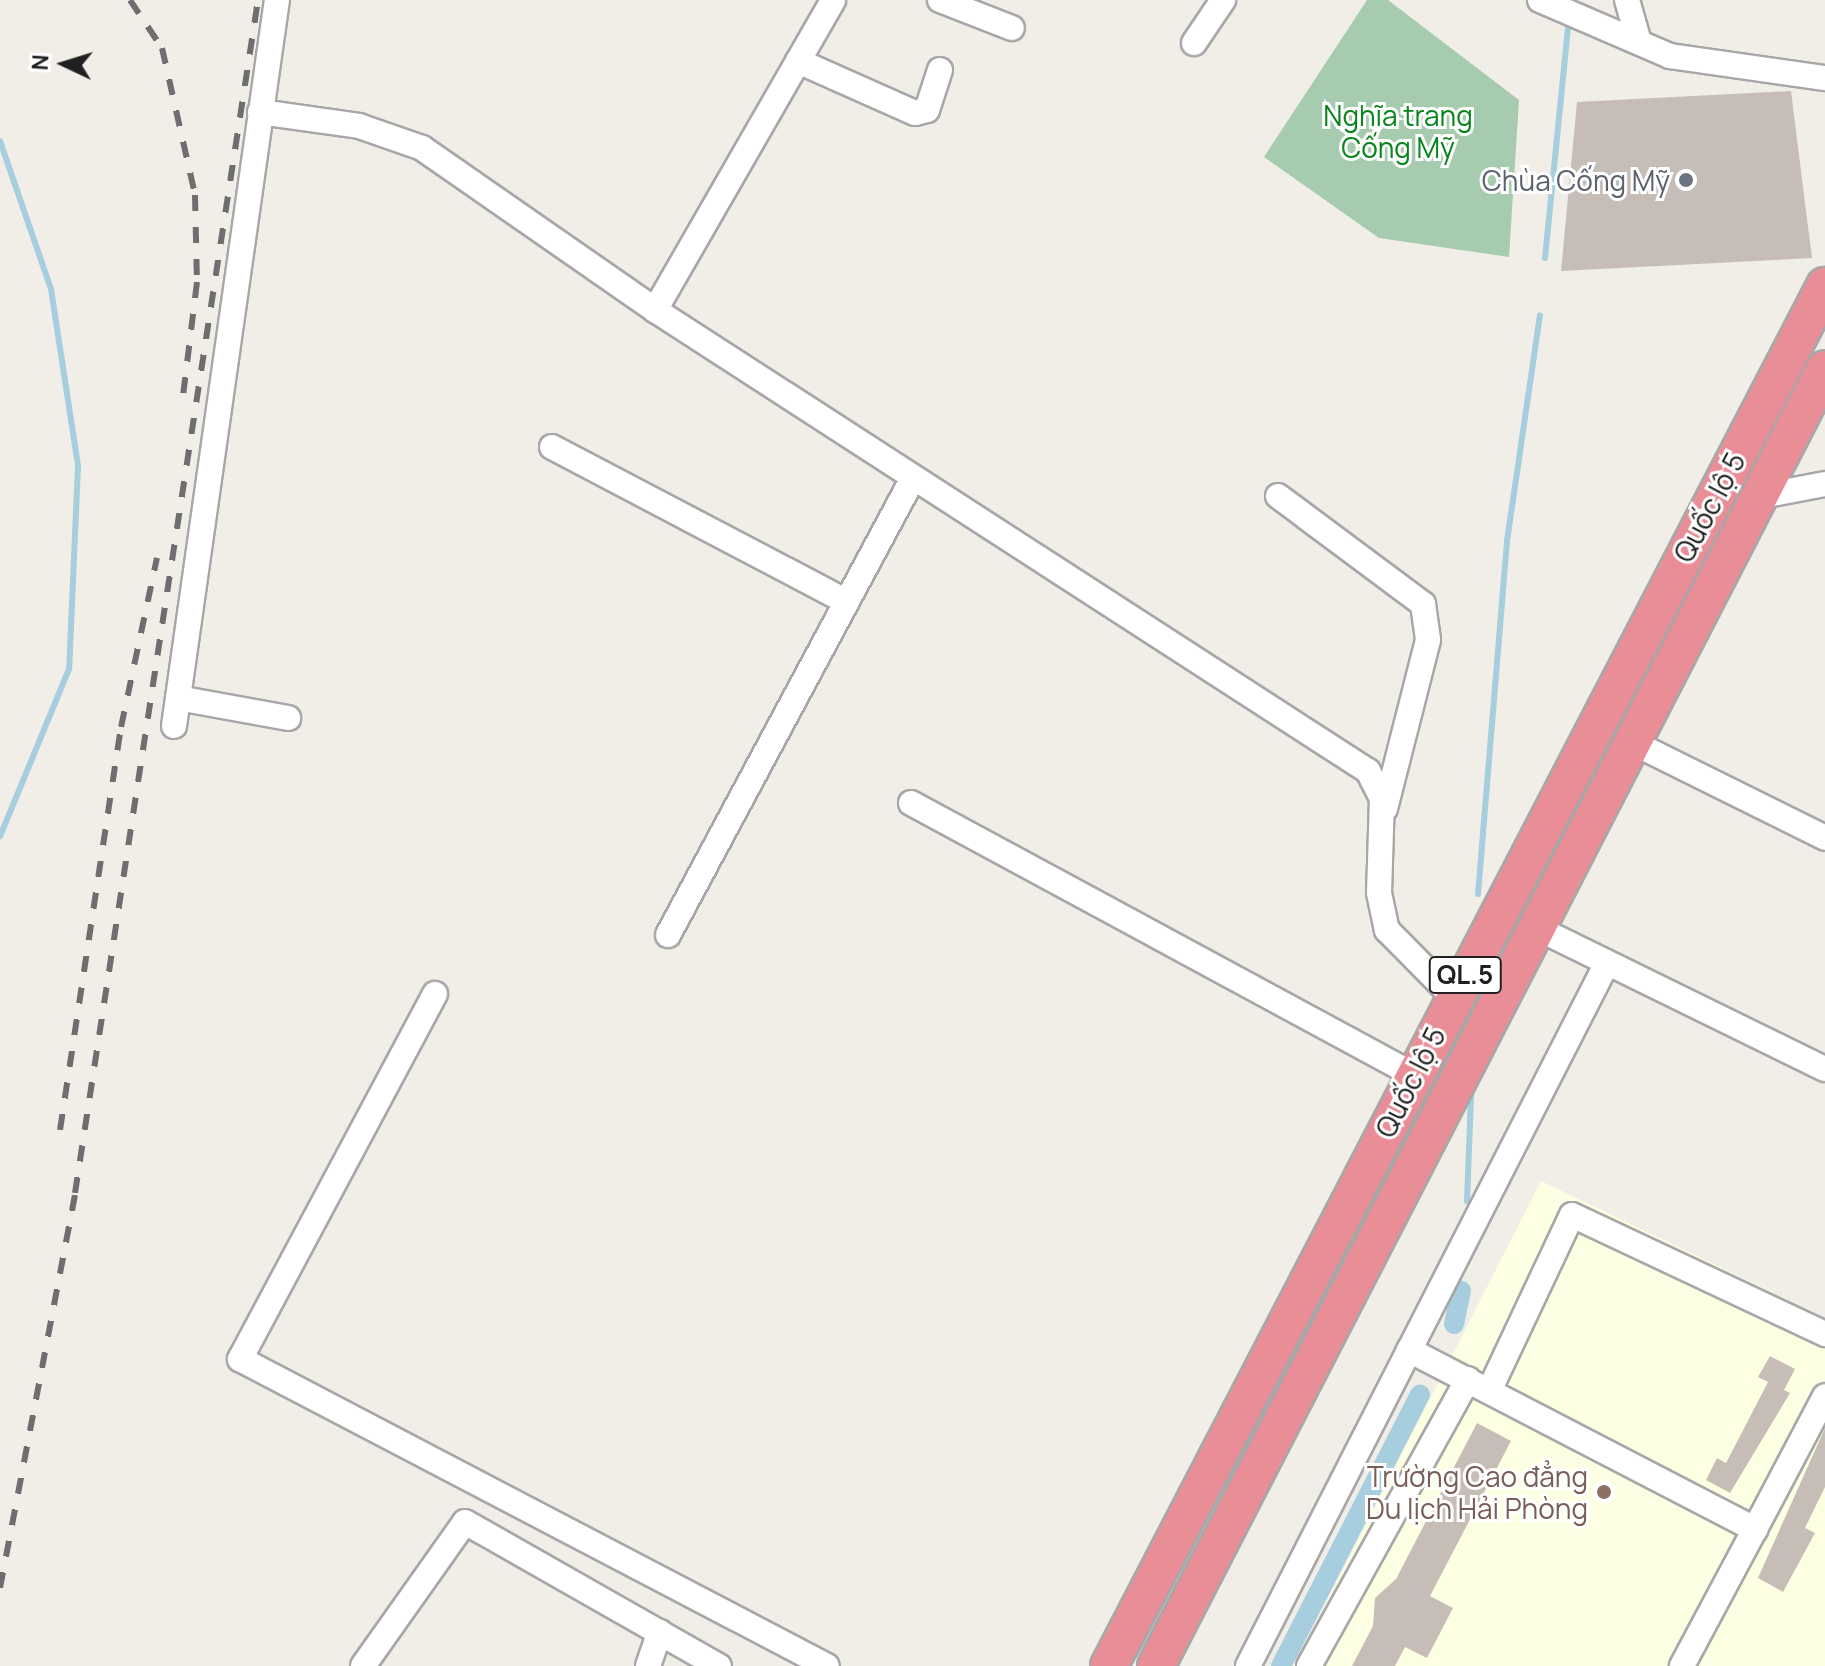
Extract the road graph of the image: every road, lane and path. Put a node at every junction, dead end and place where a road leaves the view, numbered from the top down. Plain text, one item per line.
1 (277, 0) edge
2 (833, 0) edge
3 (940, 0) edge
4 (1223, 0) edge
5 (1627, 0) edge
6 (1541, 1) edge
7 (1012, 28) dead end
8 (1639, 42) junction
9 (1194, 43) dead end
10 (798, 61) junction
11 (940, 70) dead end
12 (1825, 78) edge
13 (260, 112) junction
14 (1825, 286) edge
15 (655, 310) junction
16 (1825, 369) edge
17 (552, 447) dead end
18 (913, 478) junction
19 (1825, 484) edge
20 (1278, 496) dead end
21 (1762, 496) junction
22 (847, 602) junction
23 (178, 698) junction
24 (288, 718) dead end
25 (174, 726) dead end
26 (1634, 743) junction
27 (911, 803) dead end
28 (1383, 815) junction
29 (1825, 838) edge
30 (1539, 929) junction
31 (668, 935) dead end
32 (1607, 963) junction
33 (435, 994) dead end
34 (1453, 997) junction
35 (1825, 1069) edge
36 (1414, 1075) junction
37 (1825, 1334) edge
38 (1409, 1350) junction
39 (1479, 1384) junction
40 (1825, 1396) edge
41 (1755, 1529) junction
42 (660, 1632) junction
43 (363, 1666) edge
44 (648, 1666) edge
45 (719, 1666) edge
46 (827, 1666) edge
47 (1109, 1666) edge
48 (1156, 1666) edge
49 (1248, 1666) edge
50 (1309, 1666) edge
51 (1682, 1666) edge

1 - 13 street
2 - 10 street
3 - 7 street
4 - 9 street
5 - 8 street
6 - 8 street
8 - 12 street
10 - 11 street
10 - 15 street
13 - 15 street
13 - 23 street
14 - 34 highway, Quốc lộ 5 / QL.5
15 - 18 street
16 - 21 highway, Quốc lộ 5 / QL.5
17 - 22 street
18 - 22 street
18 - 28 street
19 - 21 street
20 - 28 street
21 - 26 highway, Quốc lộ 5 / QL.5
22 - 31 street
23 - 24 street
23 - 25 street
26 - 29 street
26 - 30 highway, Quốc lộ 5 / QL.5
27 - 36 street
28 - 34 street
30 - 32 street
30 - 48 highway, Quốc lộ 5 / QL.5
32 - 35 street
32 - 38 street
33 - 46 street
34 - 36 highway, Quốc lộ 5 / QL.5
36 - 47 highway, Quốc lộ 5 / QL.5
37 - 39 street
38 - 39 street
38 - 49 street
39 - 41 street
39 - 50 street
40 - 41 street
41 - 51 street
42 - 43 street
42 - 44 street
42 - 45 street

